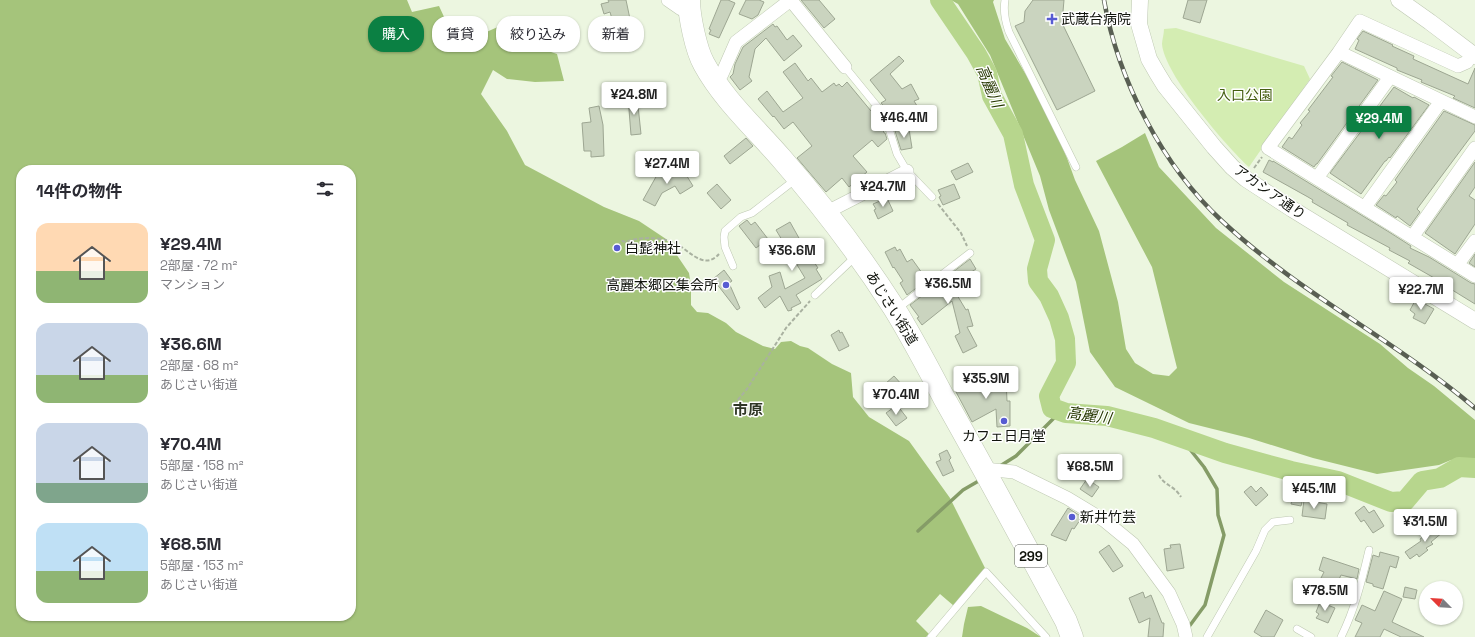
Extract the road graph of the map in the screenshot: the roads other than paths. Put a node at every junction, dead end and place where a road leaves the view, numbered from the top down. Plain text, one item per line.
1 (668, 0) edge
2 (1005, 0) edge
3 (1140, 0) edge
4 (1399, 0) edge
5 (782, 2) edge
6 (688, 4) edge
7 (1338, 52) junction
8 (1473, 55) edge
9 (845, 67) joint
10 (1390, 77) junction
11 (716, 82) junction
12 (1441, 101) junction
13 (1475, 117) edge
14 (1475, 148) edge
15 (1076, 167) dead end
16 (906, 171) junction
17 (798, 178) junction
18 (1317, 178) junction
19 (932, 197) road end
20 (1365, 207) junction
21 (827, 212) junction
22 (1413, 236) junction
23 (1475, 241) edge
24 (970, 253) road end
25 (858, 254) junction
26 (1458, 265) junction
27 (733, 266) dead end
28 (1475, 276) edge
29 (815, 295) road end
30 (895, 310) junction
31 (1475, 321) edge
32 (986, 473) junction
33 (1290, 520) dead end
34 (1369, 550) dead end
35 (1297, 629) dead end
36 (931, 637) edge
37 (1046, 637) edge
38 (1072, 637) edge
39 (1186, 637) edge
40 (1208, 637) edge
41 (1311, 637) edge
42 (1341, 637) edge

1 - 6 street
2 - 15 lane
3 - 31 street, アカシア通り
4 - 8 street
5 - 9 street
5 - 11 street
6 - 11 highway, あじさい街道 / 299
7 - 8 street
7 - 10 street
7 - 18 street
9 - 16 lane
10 - 12 street
10 - 18 street
11 - 17 highway, あじさい街道 / 299
12 - 13 street
12 - 20 street
14 - 22 street
16 - 19 lane
16 - 21 street
17 - 21 highway, あじさい街道 / 299
17 - 27 lane
18 - 20 street
20 - 22 street
21 - 25 highway, あじさい街道 / 299
22 - 26 street
23 - 26 street
24 - 30 lane
25 - 29 lane
25 - 30 highway, あじさい街道 / 299
26 - 28 street
30 - 32 highway, あじさい街道 / 299
32 - 38 highway, あじさい街道 / 299
32 - 39 street
33 - 40 lane
34 - 42 lane
35 - 41 lane
36 - 37 lane

